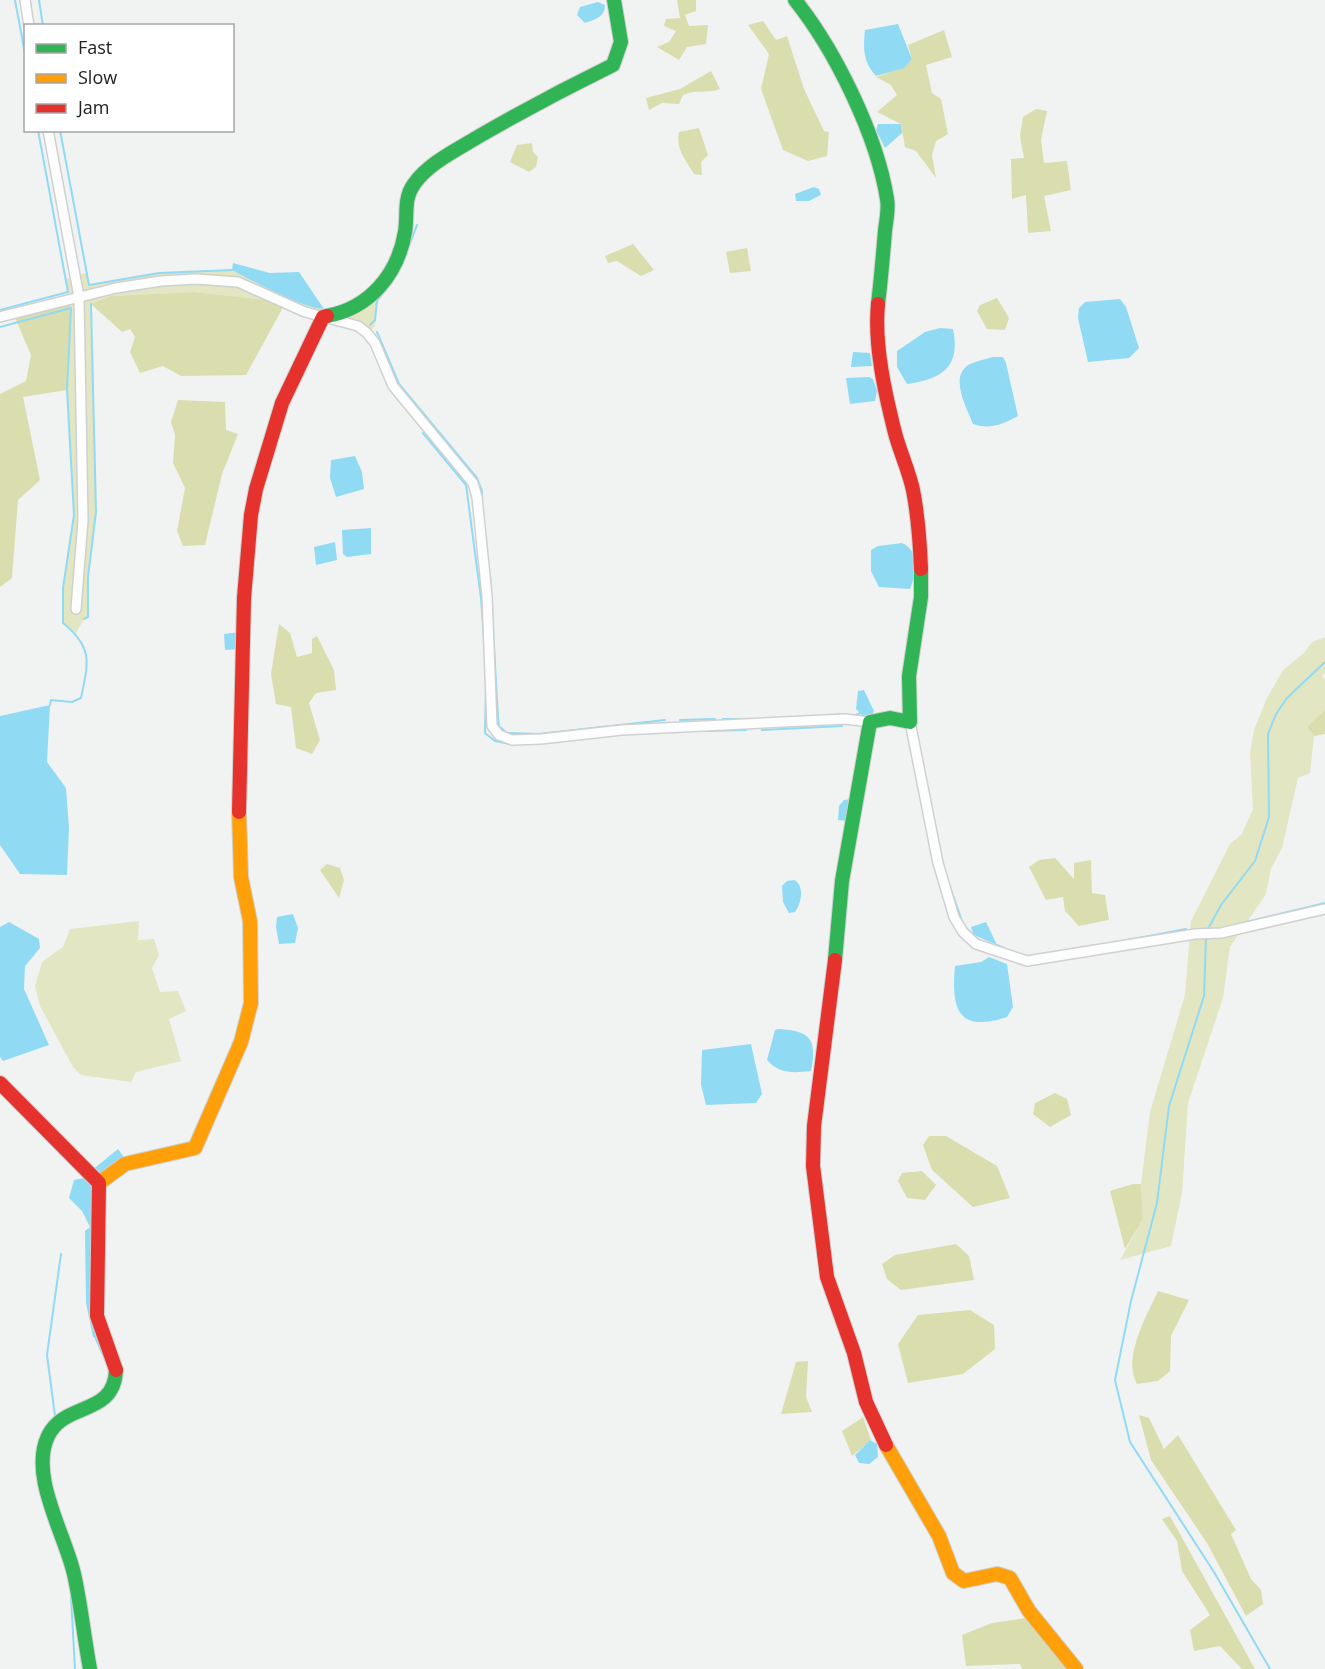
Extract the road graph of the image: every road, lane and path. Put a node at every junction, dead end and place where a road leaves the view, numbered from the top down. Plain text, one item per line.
1 (25, 0) edge
2 (614, 0) edge
3 (795, 0) edge
4 (29, 24) edge
5 (48, 132) edge
6 (79, 297) junction
7 (0, 317) edge
8 (323, 318) junction
9 (76, 609) dead end
10 (870, 722) junction
11 (910, 722) junction
12 (1325, 909) edge
13 (0, 1083) edge
14 (99, 1183) junction
15 (90, 1669) edge
16 (1076, 1669) edge

1 - 4 street
2 - 8 street
3 - 11 street
5 - 6 street
6 - 7 street
6 - 8 street
6 - 9 street
8 - 10 street
8 - 14 street
10 - 11 street
10 - 16 street
11 - 12 street
13 - 14 street
14 - 15 street

